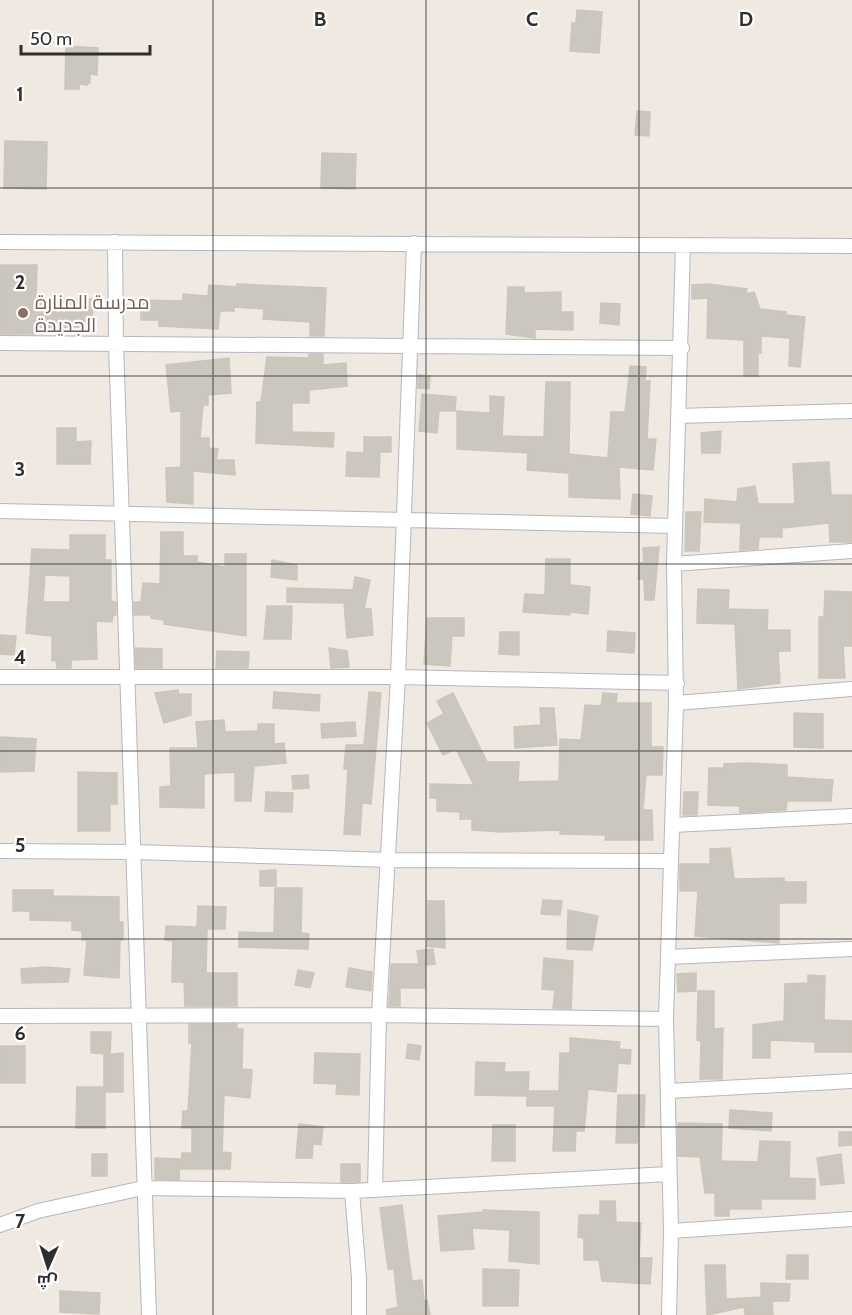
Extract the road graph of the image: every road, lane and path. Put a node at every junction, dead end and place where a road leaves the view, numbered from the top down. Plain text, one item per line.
1 (0, 242) edge
2 (115, 242) junction
3 (414, 243) junction
4 (683, 245) junction
5 (852, 246) edge
6 (0, 343) edge
7 (116, 344) junction
8 (409, 346) junction
9 (682, 348) junction
10 (852, 411) edge
11 (678, 416) junction
12 (0, 511) edge
13 (122, 513) junction
14 (405, 519) junction
15 (675, 526) junction
16 (852, 551) edge
17 (674, 564) junction
18 (128, 676) junction
19 (0, 677) edge
20 (398, 677) junction
21 (677, 683) junction
22 (852, 689) edge
23 (676, 703) junction
24 (852, 816) edge
25 (672, 825) junction
26 (0, 851) edge
27 (135, 852) junction
28 (389, 860) junction
29 (671, 861) junction
30 (852, 949) edge
31 (669, 957) junction
32 (141, 1015) junction
33 (379, 1015) junction
34 (0, 1016) edge
35 (666, 1019) junction
36 (852, 1081) edge
37 (669, 1092) junction
38 (669, 1174) junction
39 (143, 1188) junction
40 (375, 1190) junction
41 (352, 1191) junction
42 (852, 1219) edge
43 (0, 1226) edge
44 (671, 1231) junction
45 (149, 1315) edge
46 (359, 1315) edge
47 (669, 1315) edge

1 - 2 street
2 - 3 street
2 - 7 street
3 - 4 street
3 - 8 street
4 - 5 street
4 - 9 street
6 - 7 street
7 - 8 street
7 - 13 street
8 - 9 street
8 - 14 street
9 - 11 street
10 - 11 street
11 - 15 street
12 - 13 street
13 - 14 street
13 - 18 street
14 - 15 street
14 - 20 street
15 - 17 street
16 - 17 street
17 - 21 street
18 - 19 street
18 - 20 street
18 - 27 street
20 - 21 street
20 - 28 street
21 - 23 street
22 - 23 street
23 - 25 street
24 - 25 street
25 - 29 street
26 - 27 street
27 - 28 street
27 - 32 street
28 - 29 street
28 - 33 street
29 - 31 street
30 - 31 street
31 - 35 street
32 - 33 street
32 - 34 street
32 - 39 street
33 - 35 street
33 - 40 street
35 - 37 street
36 - 37 street
37 - 38 street
38 - 40 street
38 - 44 street
39 - 41 street
39 - 43 street
39 - 45 street
40 - 41 street
41 - 46 street
42 - 44 street
44 - 47 street

